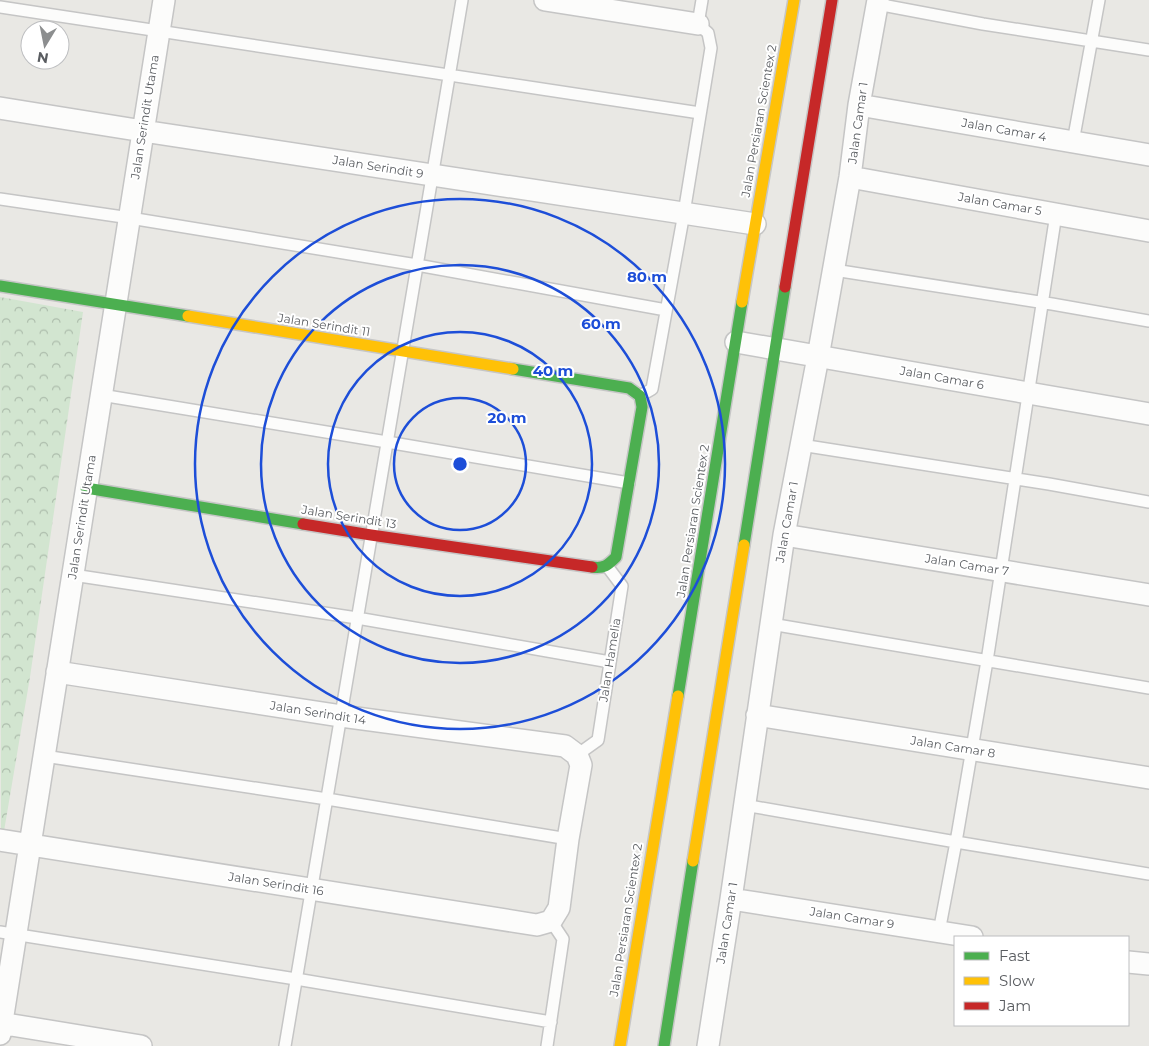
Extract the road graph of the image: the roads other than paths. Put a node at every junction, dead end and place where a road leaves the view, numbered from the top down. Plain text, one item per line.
1 (164, 0) edge
2 (462, 0) edge
3 (545, 0) edge
4 (702, 0) edge
5 (794, 0) edge
6 (832, 0) edge
7 (1099, 0) edge
8 (877, 2) edge
9 (0, 7) edge
10 (698, 24) junction
11 (159, 31) junction
12 (1092, 41) junction
13 (1149, 50) edge
14 (449, 75) junction
15 (859, 105) junction
16 (0, 108) edge
17 (700, 113) junction
18 (143, 131) junction
19 (1073, 142) junction
20 (1149, 155) edge
21 (432, 175) junction
22 (850, 177) junction
23 (0, 199) edge
24 (684, 213) junction
25 (1056, 214) junction
26 (130, 218) junction
27 (755, 224) junction
28 (1149, 231) edge
29 (417, 265) junction
30 (834, 270) junction
31 (0, 286) edge
32 (1043, 303) junction
33 (116, 305) junction
34 (666, 310) junction
35 (1149, 321) edge
36 (736, 342) junction
37 (775, 348) junction
38 (402, 351) junction
39 (818, 356) junction
40 (1028, 393) junction
41 (101, 394) junction
42 (640, 396) junction
43 (1149, 414) edge
44 (387, 442) junction
45 (801, 445) junction
46 (1015, 479) junction
47 (629, 483) junction
48 (86, 488) junction
49 (1149, 502) edge
50 (784, 535) junction
51 (372, 536) junction
52 (607, 566) junction
53 (1000, 571) junction
54 (73, 575) junction
55 (1149, 595) edge
56 (357, 618) junction
57 (771, 624) junction
58 (987, 661) junction
59 (610, 662) junction
60 (57, 672) junction
61 (1149, 688) edge
62 (757, 715) junction
63 (341, 716) junction
64 (971, 750) junction
65 (578, 755) junction
66 (44, 756) junction
67 (1149, 778) edge
68 (327, 799) junction
69 (744, 805) junction
70 (568, 839) junction
71 (0, 840) edge
72 (956, 842) junction
73 (30, 844) junction
74 (1149, 874) edge
75 (312, 889) junction
76 (731, 899) junction
77 (551, 921) junction
78 (939, 932) junction
79 (8, 933) edge
80 (965, 936) edge
81 (296, 978) junction
82 (551, 1022) junction
83 (1, 1027) edge
84 (141, 1046) edge
85 (285, 1046) edge
86 (548, 1046) edge
87 (620, 1046) edge
88 (664, 1046) edge
89 (708, 1046) edge

1 - 11 street, Jalan Serindit Utama
2 - 14 lane
3 - 10 street
4 - 10 lane
5 - 27 street, Jalan Persiaran Scientex 2
6 - 37 street
7 - 12 lane
8 - 12 lane
8 - 15 street, Jalan Camar 1
9 - 11 lane
10 - 17 lane
11 - 14 lane
11 - 18 street, Jalan Serindit Utama
12 - 13 lane
12 - 19 lane
14 - 17 lane
14 - 21 lane
15 - 19 street, Jalan Camar 4
15 - 22 street, Jalan Camar 1
16 - 18 street, Jalan Serindit 9
17 - 24 lane
18 - 21 street, Jalan Serindit 9
18 - 26 street, Jalan Serindit Utama
19 - 20 street, Jalan Camar 4
21 - 24 street, Jalan Serindit 9
21 - 29 lane
22 - 25 street, Jalan Camar 5
22 - 30 street, Jalan Camar 1
23 - 26 lane
24 - 27 street, Jalan Serindit 9
24 - 34 lane
25 - 28 street, Jalan Camar 5
25 - 32 lane
26 - 29 lane
26 - 33 street, Jalan Serindit Utama
27 - 36 street, Jalan Persiaran Scientex 2
29 - 34 lane
29 - 38 lane
30 - 32 lane
30 - 39 street, Jalan Camar 1
31 - 33 street, Jalan Serindit 11
32 - 35 lane
32 - 40 lane
33 - 38 street, Jalan Serindit 11
33 - 41 street, Jalan Serindit Utama
34 - 42 lane
36 - 37 street, Jalan Camar 6
36 - 87 street, Jalan Persiaran Scientex 2
37 - 39 street, Jalan Camar 6
37 - 88 street
38 - 42 street, Jalan Serindit 11
38 - 44 lane
39 - 40 street, Jalan Camar 6
39 - 45 street, Jalan Camar 1
40 - 43 street, Jalan Camar 6
40 - 46 lane
41 - 44 lane
41 - 48 street, Jalan Serindit Utama
42 - 47 street
44 - 47 lane
44 - 51 lane
45 - 46 lane
45 - 50 street, Jalan Camar 1
46 - 49 lane
46 - 53 lane
47 - 52 street
48 - 51 street, Jalan Serindit 13
48 - 54 street, Jalan Serindit Utama
50 - 53 street, Jalan Camar 7
50 - 57 street, Jalan Camar 1
51 - 52 street, Jalan Serindit 13
51 - 56 lane
52 - 59 lane, Jalan Hamelia
53 - 55 street, Jalan Camar 7
53 - 58 lane
54 - 56 lane
54 - 60 street, Jalan Serindit Utama
56 - 59 lane
56 - 63 lane
57 - 58 lane
57 - 62 street, Jalan Camar 1
58 - 61 lane
58 - 64 lane
59 - 65 lane, Jalan Hamelia
60 - 63 street, Jalan Serindit 14
60 - 66 street, Jalan Serindit Utama
62 - 64 street, Jalan Camar 8
62 - 69 street, Jalan Camar 1
63 - 65 street, Jalan Serindit 14
63 - 68 lane
64 - 67 street, Jalan Camar 8
64 - 72 lane
65 - 70 street
66 - 68 lane
66 - 73 street, Jalan Serindit Utama
68 - 70 lane
68 - 75 lane
69 - 72 lane
69 - 76 street, Jalan Camar 1
70 - 77 street
71 - 73 street, Jalan Serindit 16
72 - 74 lane
72 - 78 lane
73 - 75 street, Jalan Serindit 16
73 - 79 street, Jalan Serindit Utama
75 - 77 street, Jalan Serindit 16
75 - 81 lane
76 - 78 street, Jalan Camar 9
76 - 89 street, Jalan Camar 1
77 - 82 lane
78 - 80 street, Jalan Camar 9
79 - 81 lane
79 - 83 street, Jalan Serindit Utama
81 - 82 lane
81 - 85 lane
82 - 86 lane
83 - 84 street

